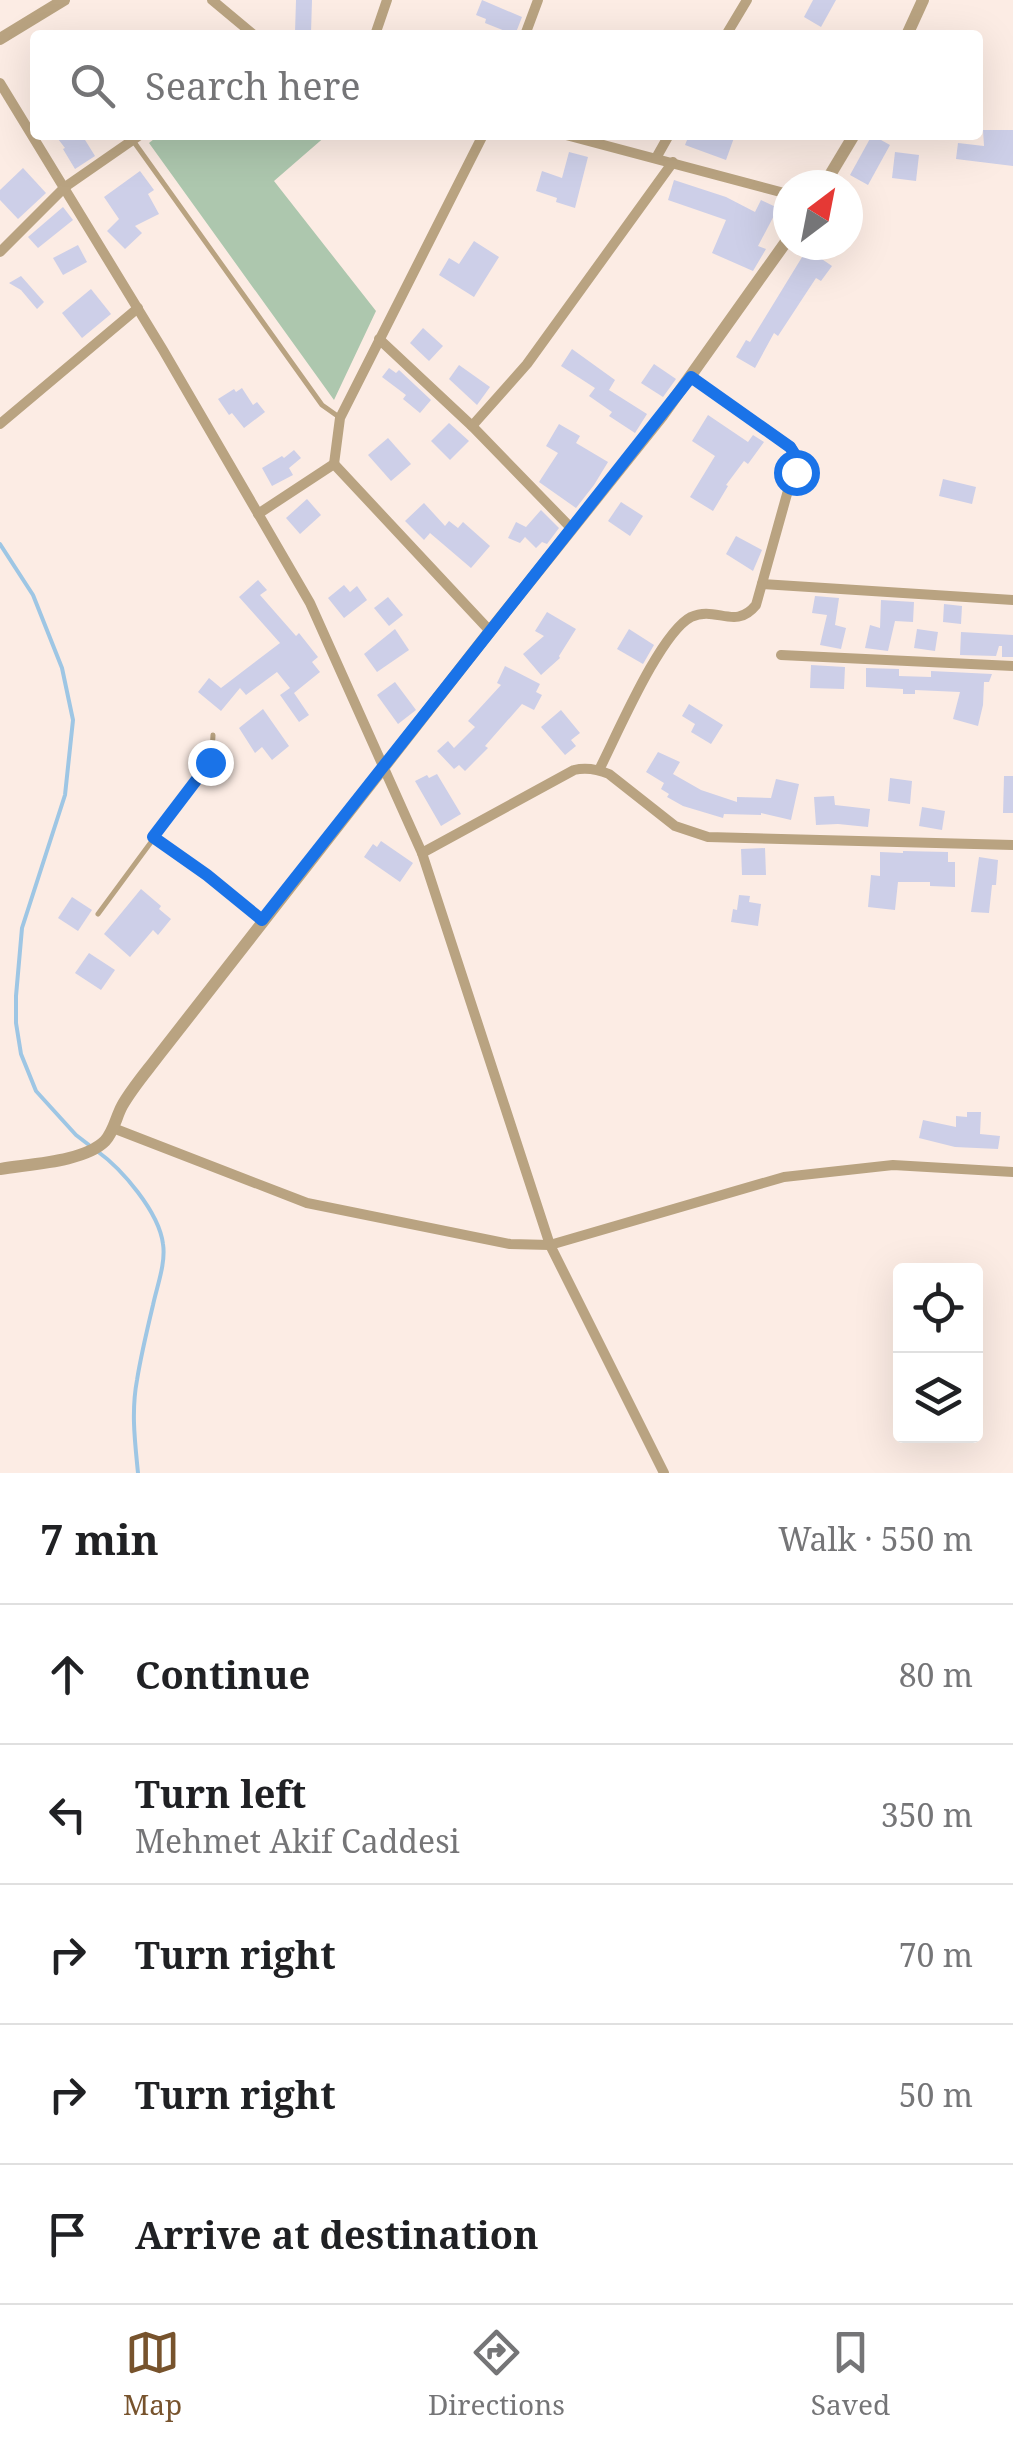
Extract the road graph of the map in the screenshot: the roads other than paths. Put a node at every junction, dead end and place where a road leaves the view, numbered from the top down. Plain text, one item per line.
1 (64, 0) edge
2 (212, 0) edge
3 (388, 0) edge
4 (538, 0) edge
5 (747, 0) edge
6 (923, 0) edge
7 (248, 30) edge
8 (377, 30) edge
9 (526, 30) edge
10 (729, 30) edge
11 (909, 30) edge
12 (0, 39) edge
13 (0, 83) edge
14 (30, 131) edge
15 (36, 140) edge
16 (132, 140) edge
17 (138, 140) edge
18 (481, 140) edge
19 (586, 140) edge
20 (666, 140) edge
21 (851, 140) edge
22 (656, 158) junction
23 (672, 162) junction
24 (833, 170) edge
25 (65, 187) junction
26 (773, 190) edge
27 (0, 252) edge
28 (773, 259) edge
29 (138, 308) junction
30 (379, 339) junction
31 (691, 377) junction
32 (340, 418) junction
33 (0, 424) edge
34 (472, 426) junction
35 (334, 464) junction
36 (258, 514) junction
37 (572, 529) junction
38 (762, 584) junction
39 (1013, 600) edge
40 (490, 631) junction
41 (782, 655) dead end
42 (1013, 666) edge
43 (213, 736) dead end
44 (384, 769) junction
45 (599, 770) junction
46 (153, 837) junction
47 (1013, 845) edge
48 (422, 853) junction
49 (98, 914) dead end
50 (262, 920) junction
51 (113, 1128) junction
52 (0, 1169) edge
53 (1013, 1172) edge
54 (550, 1245) junction
55 (664, 1473) edge

1 - 12 street
2 - 7 street
3 - 8 street
4 - 9 street
5 - 10 street
6 - 11 street
13 - 14 street
15 - 25 street
16 - 25 street
17 - 32 lane
18 - 30 street
19 - 22 street
20 - 22 street
21 - 24 street
22 - 23 street
23 - 26 street
23 - 34 street
25 - 27 street
25 - 29 street
28 - 31 street
29 - 33 street
29 - 36 street
30 - 32 street
30 - 34 street
31 - 37 street
31 - 38 street
32 - 35 street
34 - 37 street
35 - 36 street
35 - 40 street
36 - 44 street
37 - 40 street
38 - 39 street
38 - 45 street
40 - 44 street
41 - 42 street
43 - 46 lane
44 - 48 street
44 - 50 street
45 - 47 street
45 - 48 street
46 - 49 lane
46 - 50 lane
48 - 54 street
50 - 51 street
51 - 52 street
51 - 54 street
53 - 54 street
54 - 55 street

